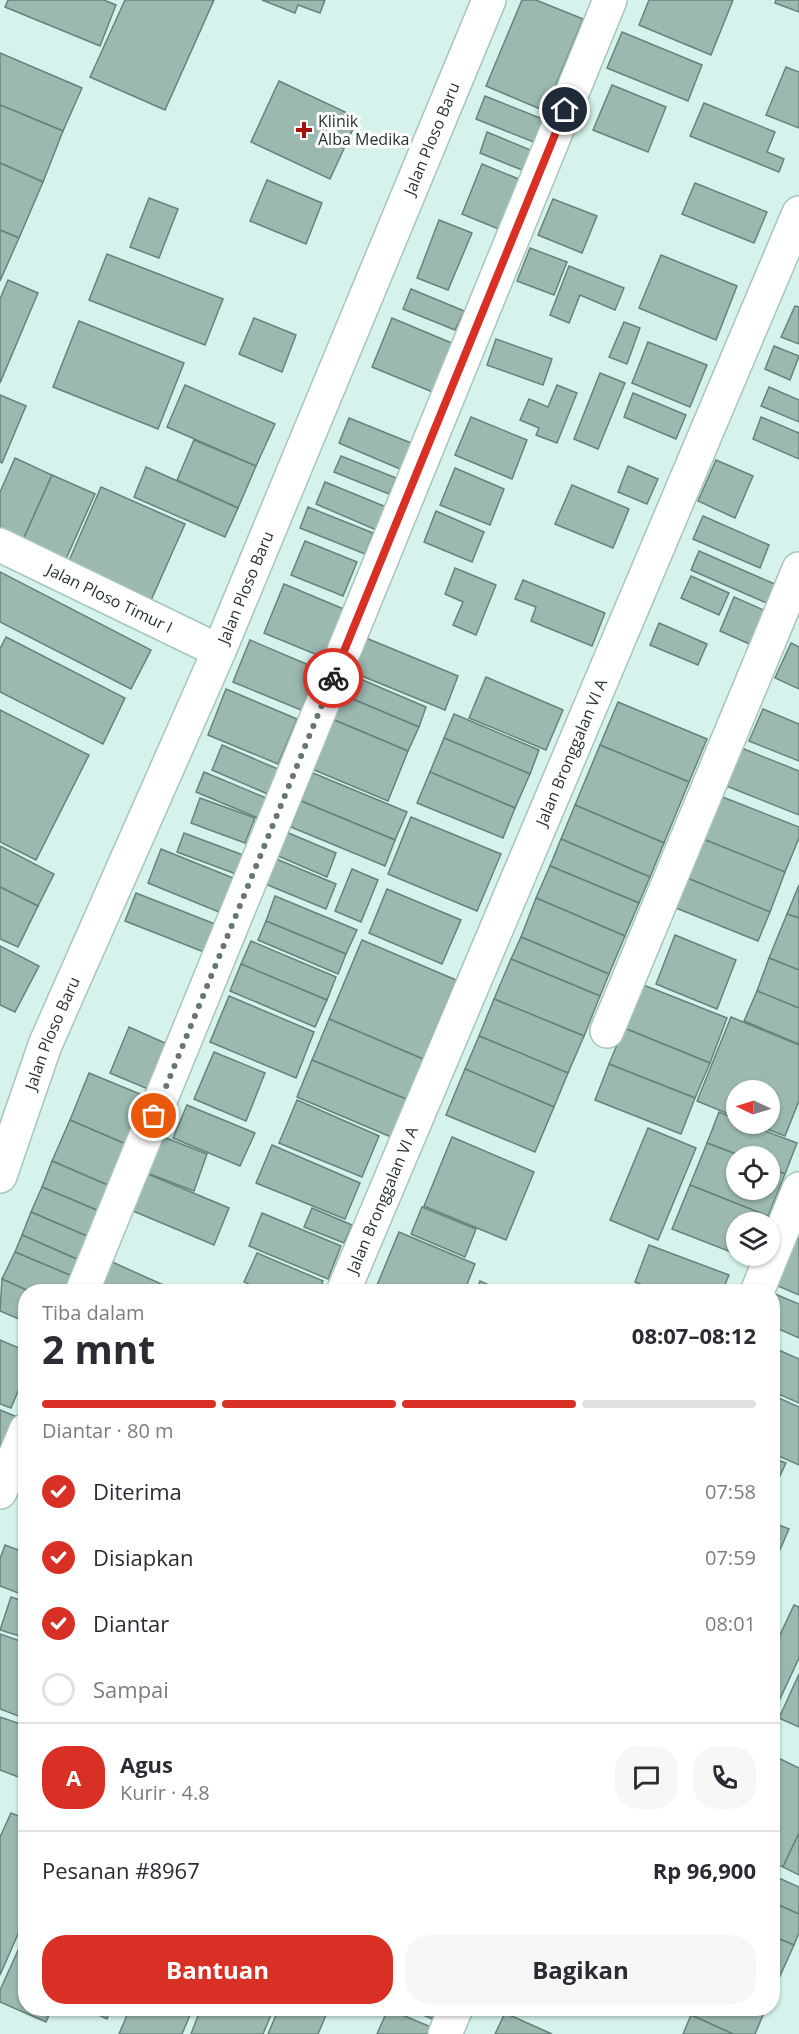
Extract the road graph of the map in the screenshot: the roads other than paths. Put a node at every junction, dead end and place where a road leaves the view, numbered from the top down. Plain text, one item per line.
1 (489, 0) edge
2 (610, 0) edge
3 (799, 213) edge
4 (0, 545) edge
5 (799, 569) edge
6 (219, 651) junction
7 (607, 1031) dead end
8 (0, 1176) edge
9 (799, 1189) edge
10 (85, 1284) edge
11 (347, 1284) edge
12 (760, 1284) edge
13 (18, 1449) edge
14 (0, 1492) edge
15 (453, 2016) edge
16 (445, 2034) edge

1 - 6 street, Jalan Ploso Baru
2 - 10 street
3 - 11 street, Jalan Bronggalan VI A
4 - 6 street, Jalan Ploso Timur I
5 - 7 street
6 - 8 street, Jalan Ploso Baru
9 - 12 street
13 - 14 street
15 - 16 street

